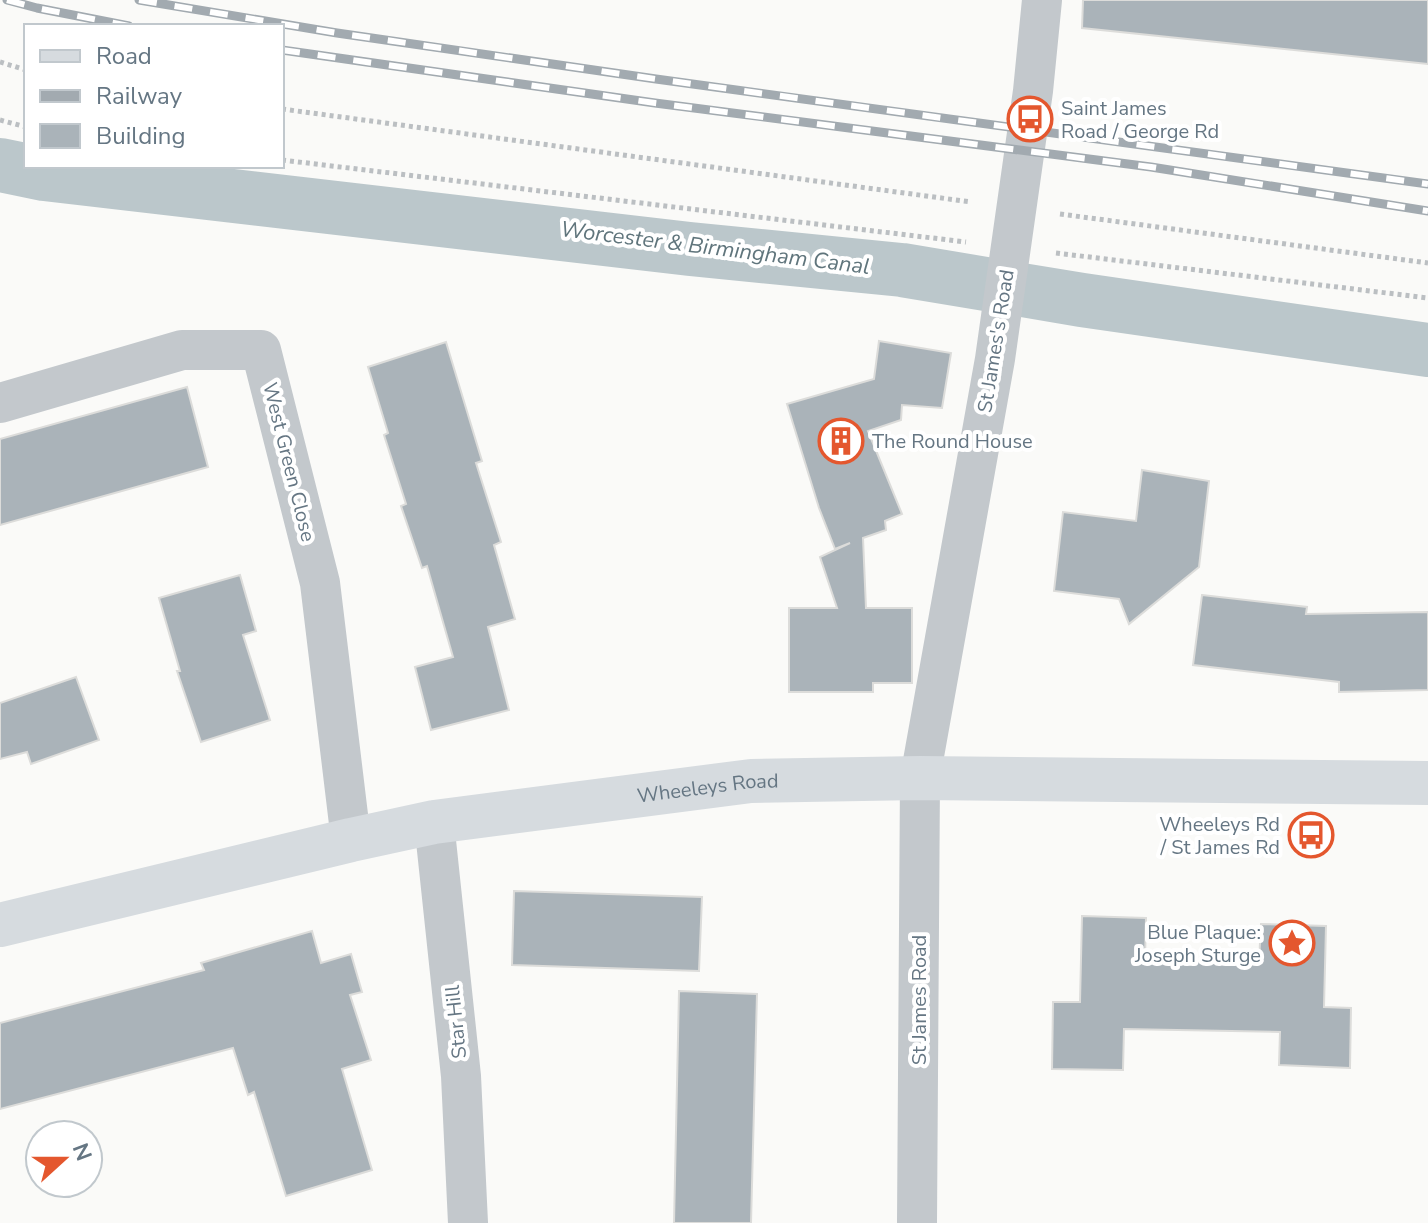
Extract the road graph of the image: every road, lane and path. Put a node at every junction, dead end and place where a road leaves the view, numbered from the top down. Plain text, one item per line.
1 (1042, 0) edge
2 (0, 62) edge
3 (24, 69) edge
4 (284, 109) edge
5 (0, 120) edge
6 (24, 126) edge
7 (284, 160) edge
8 (983, 203) dead end
9 (1046, 212) dead end
10 (974, 243) dead end
11 (1052, 252) dead end
12 (1428, 263) edge
13 (1428, 298) edge
14 (0, 403) edge
15 (920, 778) junction
16 (1428, 783) edge
17 (434, 822) junction
18 (351, 840) junction
19 (0, 925) edge
20 (468, 1223) edge
21 (917, 1223) edge

1 - 15 street, St James's Road
2 - 3 path
4 - 8 path
5 - 6 path
7 - 10 path
9 - 12 path
11 - 13 path
14 - 18 street, West Green Close
15 - 16 street, Wheeleys Road
15 - 17 street, Wheeleys Road
15 - 21 street, St James Road
17 - 18 street, Wheeleys Road
17 - 20 street, Star Hill
18 - 19 street, Wheeleys Road

